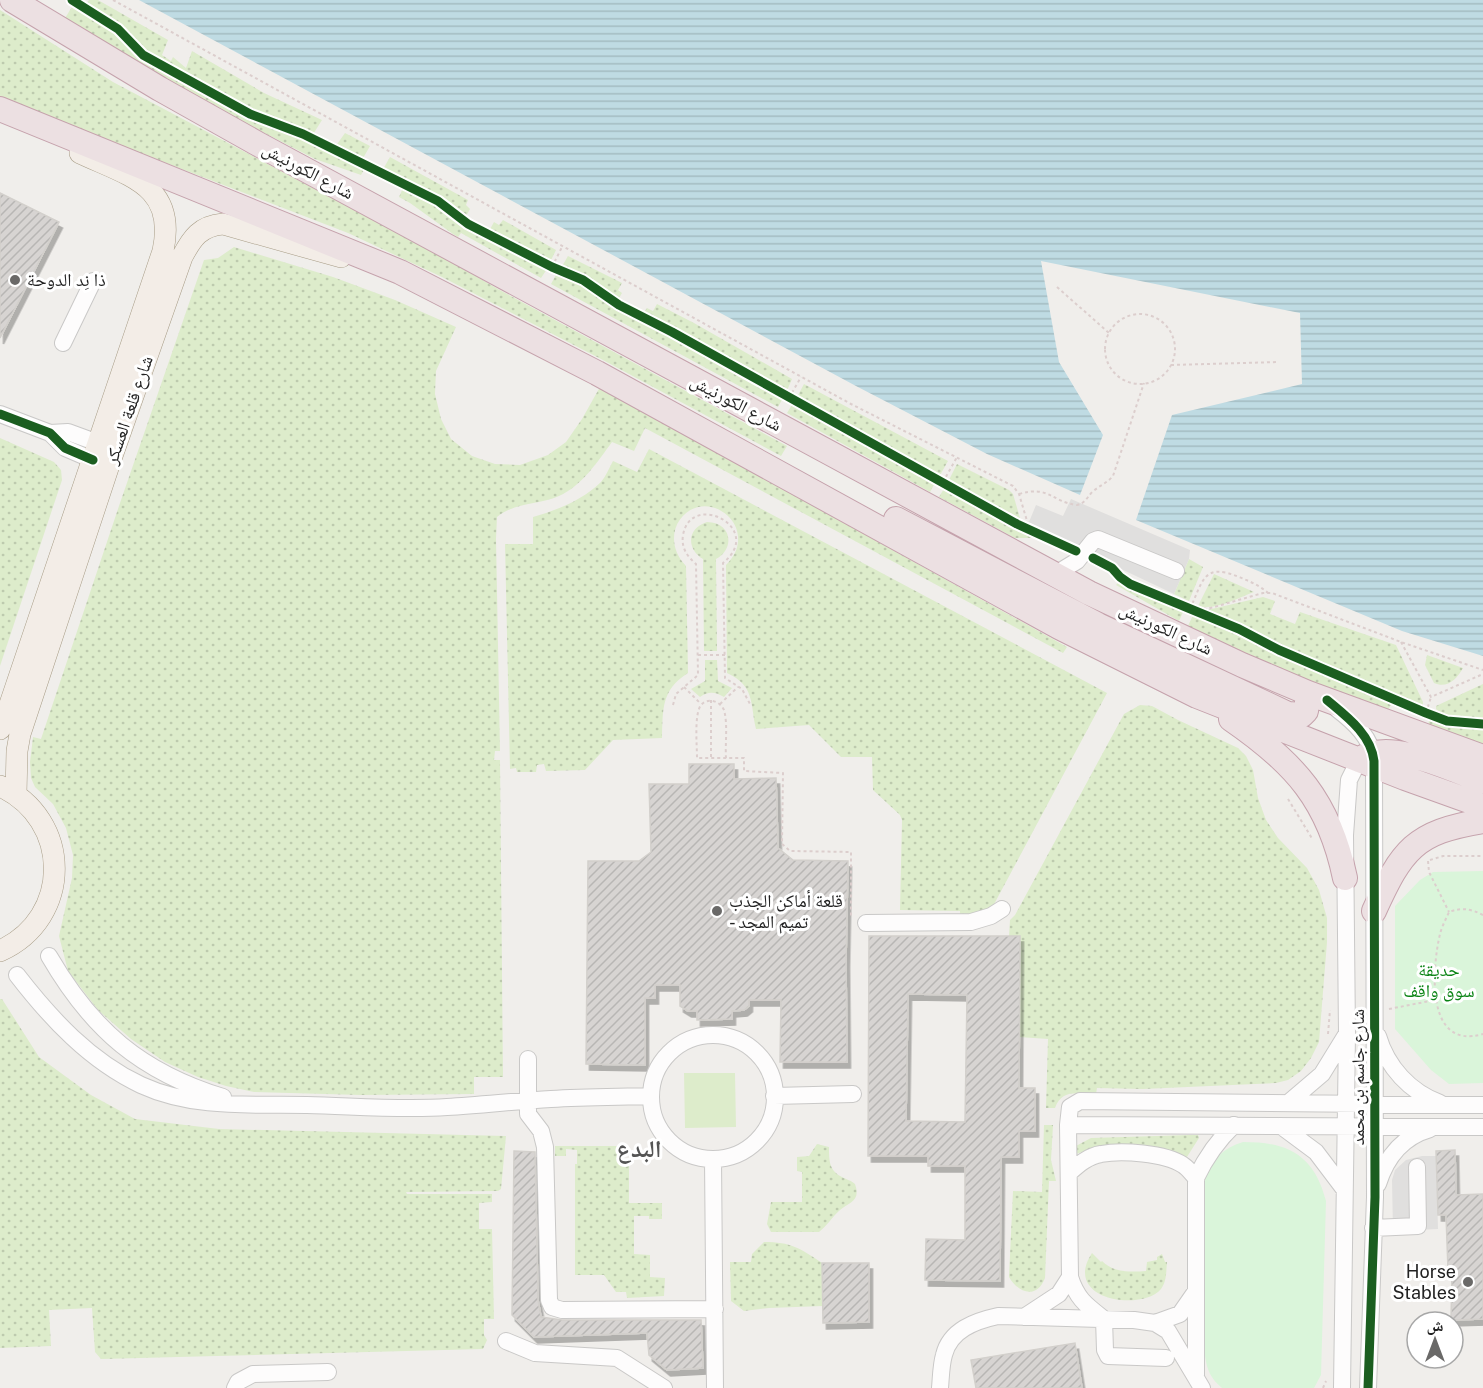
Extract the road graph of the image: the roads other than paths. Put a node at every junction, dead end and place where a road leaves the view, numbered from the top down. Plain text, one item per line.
1 (12, 0) edge
2 (0, 109) edge
3 (34, 123) junction
4 (400, 272) junction
5 (93, 280) dead end
6 (63, 343) dead end
7 (0, 414) edge
8 (100, 452) junction
9 (844, 509) junction
10 (1089, 548) junction
11 (1176, 571) dead end
12 (1054, 575) junction
13 (1089, 593) junction
14 (1197, 696) junction
15 (1318, 696) junction
16 (0, 729) edge
17 (1483, 756) edge
18 (1368, 759) junction
19 (1483, 781) edge
20 (8, 790) edge
21 (1483, 806) edge
22 (1483, 821) edge
23 (1346, 878) junction
24 (1002, 909) dead end
25 (1374, 911) junction
26 (866, 923) road end
27 (0, 951) edge
28 (49, 956) dead end
29 (17, 975) dead end
30 (1375, 1026) junction
31 (1347, 1034) junction
32 (528, 1059) dead end
33 (853, 1094) dead end
34 (651, 1096) junction
35 (774, 1096) junction
36 (1288, 1103) junction
37 (247, 1104) junction
38 (1345, 1104) junction
39 (1374, 1104) junction
40 (1446, 1105) junction
41 (1483, 1105) edge
42 (529, 1108) junction
43 (1068, 1125) junction
44 (1234, 1125) junction
45 (1281, 1126) junction
46 (1439, 1127) junction
47 (1483, 1127) edge
48 (1345, 1128) junction
49 (1373, 1128) junction
50 (712, 1159) junction
51 (1417, 1167) dead end
52 (1069, 1173) junction
53 (1196, 1178) junction
54 (1344, 1188) junction
55 (1375, 1197) junction
56 (1373, 1228) junction
57 (1070, 1277) junction
58 (1196, 1291) junction
59 (715, 1309) junction
60 (1024, 1317) junction
61 (1104, 1319) junction
62 (1155, 1323) junction
63 (506, 1341) dead end
64 (1166, 1358) dead end
65 (328, 1372) dead end
66 (1199, 1384) edge
67 (1340, 1384) edge
68 (236, 1388) edge
69 (664, 1388) edge
70 (715, 1388) edge
71 (940, 1388) edge
72 (1368, 1388) edge

1 - 12 highway, شارع الكورنيش
2 - 3 highway
3 - 4 highway
3 - 8 main road, شارع قلعة العسكر
4 - 8 main road, شارع قلعة العسكر
4 - 9 highway
5 - 6 street
7 - 8 street
8 - 16 main road, شارع قلعة العسكر
8 - 20 main road, شارع قلعة العسكر
9 - 14 highway
9 - 15 highway
10 - 11 street
10 - 12 street
10 - 13 street
12 - 13 highway, شارع الكورنيش
13 - 15 highway, شارع الكورنيش
14 - 18 highway
14 - 23 highway
15 - 17 highway, شارع الكورنيش
15 - 18 street
18 - 19 highway
18 - 21 highway
18 - 23 street, شارع جاسم بن محمد
18 - 25 street, شارع جاسم بن محمد
20 - 27 main road
22 - 25 highway
23 - 31 street, شارع جاسم بن محمد
24 - 26 street
25 - 30 street, شارع جاسم بن محمد
28 - 37 street
29 - 37 street
30 - 39 street, شارع جاسم بن محمد
30 - 40 street
31 - 36 street
31 - 38 street, شارع جاسم بن محمد
32 - 42 street
33 - 35 street
34 - 35 street
34 - 42 street
34 - 50 street
35 - 50 street
36 - 38 street
36 - 43 street
37 - 42 street
38 - 39 street
38 - 48 street, شارع جاسم بن محمد
39 - 40 street
39 - 49 street, شارع جاسم بن محمد
40 - 41 street
42 - 59 street
43 - 44 street
43 - 52 street
44 - 45 street
44 - 53 street
45 - 48 street
45 - 54 street
46 - 47 street
46 - 49 street
46 - 55 street
48 - 49 street
48 - 54 street, شارع جاسم بن محمد
49 - 55 street, شارع جاسم بن محمد
50 - 59 street
51 - 56 street
52 - 53 street
52 - 57 street
53 - 58 street
54 - 67 street, شارع جاسم بن محمد
55 - 56 street, شارع جاسم بن محمد
56 - 72 street, شارع جاسم بن محمد
57 - 60 street
57 - 61 street
58 - 62 street
58 - 66 street
59 - 70 street
60 - 61 street
60 - 71 street
61 - 62 street
61 - 64 street
62 - 66 street
63 - 69 street
65 - 68 street

